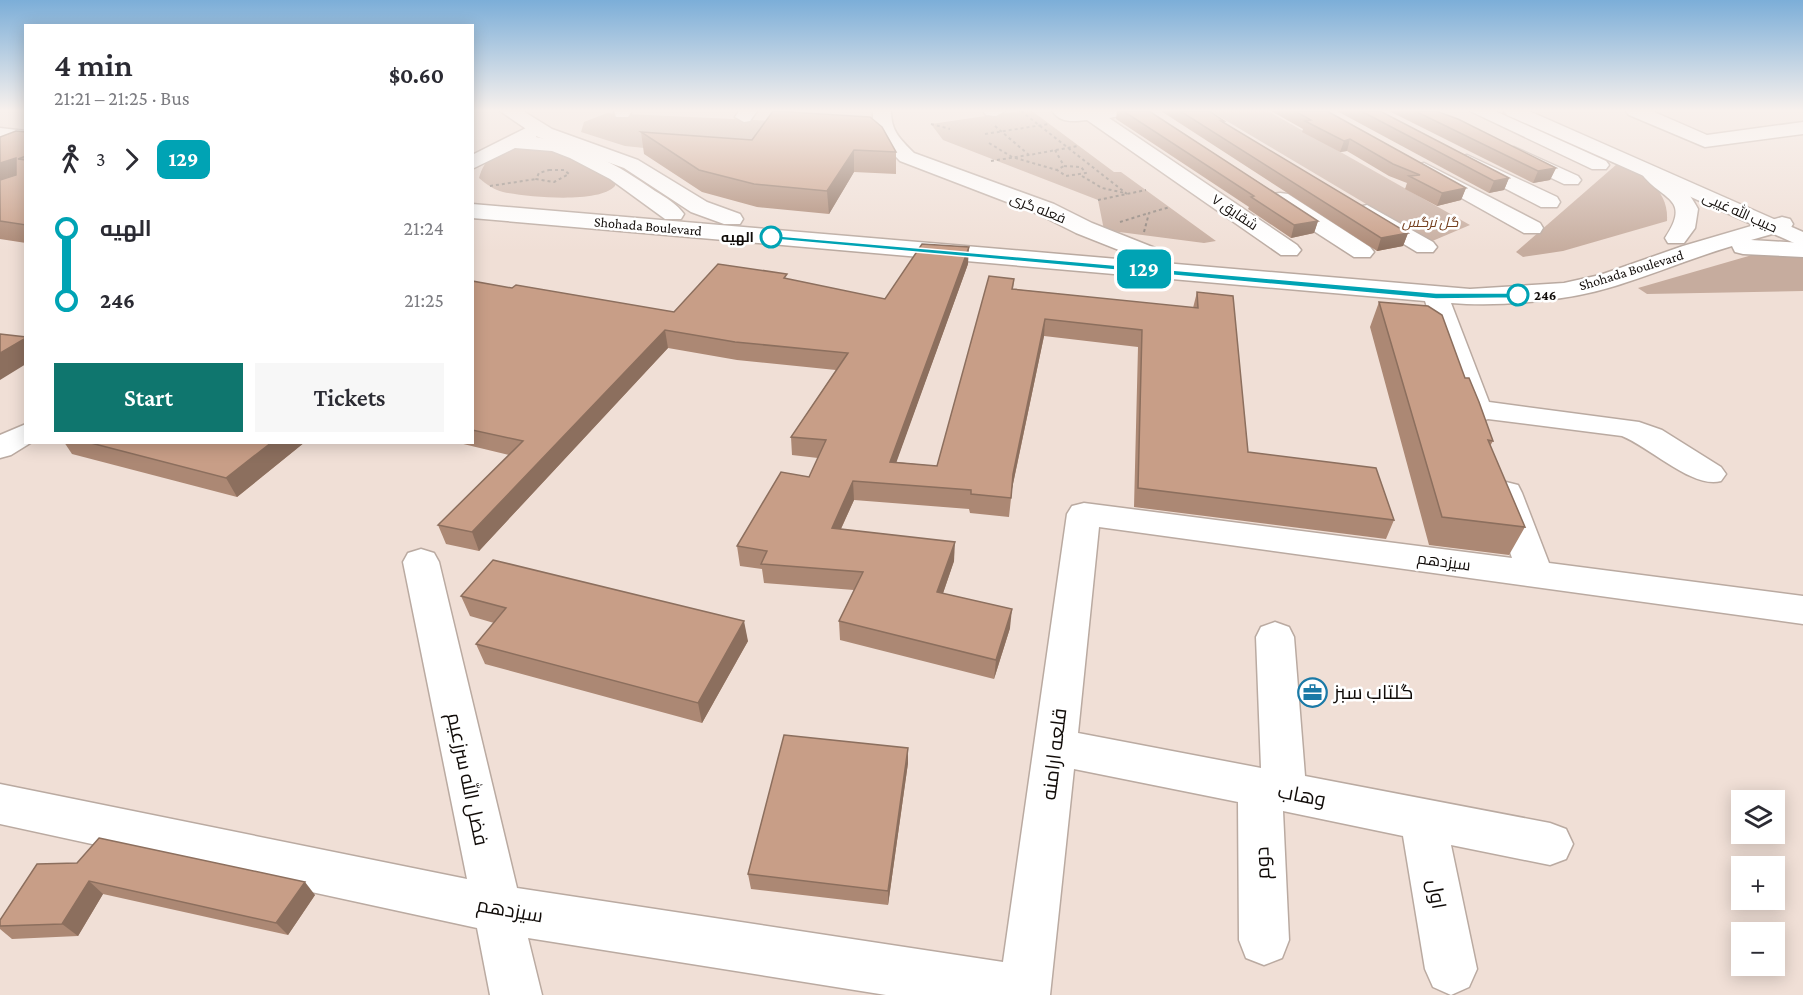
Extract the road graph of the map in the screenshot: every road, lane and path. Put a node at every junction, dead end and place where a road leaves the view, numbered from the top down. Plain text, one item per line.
1 (583, 157) edge
2 (613, 157) edge
3 (908, 157) edge
4 (1014, 157) edge
5 (1059, 157) edge
6 (1080, 157) edge
7 (1154, 157) edge
8 (1460, 157) edge
9 (1524, 157) edge
10 (1582, 157) edge
11 (1622, 157) edge
12 (1627, 157) edge
13 (1011, 158) junction
14 (991, 161) dead end
15 (1409, 162) edge
16 (1599, 165) dead end
17 (1064, 166) junction
18 (1057, 170) junction
19 (1651, 172) junction
20 (1081, 176) junction
21 (536, 179) junction
22 (1571, 180) dead end
23 (1262, 188) edge
24 (1146, 190) dead end
25 (481, 192) edge
26 (1127, 194) junction
27 (1098, 200) dead end
28 (1549, 202) dead end
29 (1354, 204) edge
30 (1170, 207) dead end
31 (474, 211) edge
32 (1149, 213) junction
33 (673, 214) junction
34 (732, 219) junction
35 (1114, 223) dead end
36 (1774, 223) edge
37 (1084, 228) junction
38 (1532, 228) dead end
39 (1803, 240) edge
40 (1055, 243) junction
41 (1684, 245) junction
42 (1425, 247) dead end
43 (1289, 250) dead end
44 (1803, 250) edge
45 (1146, 252) junction
46 (1362, 252) dead end
47 (1436, 296) junction
48 (1476, 409) junction
49 (24, 434) edge
50 (0, 448) edge
51 (1710, 474) dead end
52 (1084, 514) joint
53 (421, 562) dead end
54 (1535, 573) junction
55 (1803, 610) edge
56 (1275, 637) dead end
57 (1055, 747) junction
58 (1272, 789) junction
59 (0, 804) edge
60 (1424, 819) junction
61 (1550, 844) dead end
62 (497, 909) junction
63 (1264, 940) dead end
64 (1451, 969) dead end
65 (1024, 993) edge
66 (516, 995) edge

1 - 33 street
2 - 34 street
3 - 37 street, فعله گری
4 - 13 path
5 - 17 path
6 - 26 path
7 - 43 street, شقایق ۷
8 - 28 street
9 - 22 street
10 - 16 street
11 - 19 street, حبیب الله غیبی
12 - 36 street, حبیب الله غیبی
13 - 14 path
13 - 18 path
15 - 38 street
17 - 18 path
17 - 20 path
18 - 20 path
19 - 36 street, حبیب الله غیبی
19 - 41 street
20 - 26 path
21 - 21 path
21 - 25 path
23 - 46 street
24 - 26 path
25 - 33 street, Shohada Boulevard
26 - 27 path
29 - 42 street
30 - 32 path
31 - 45 street, Shohada Boulevard
32 - 35 path
32 - 45 path
33 - 34 street, Shohada Boulevard
34 - 40 street, Shohada Boulevard
36 - 39 street, حبیب الله غیبی
36 - 41 street, Shohada Boulevard
37 - 40 street
37 - 45 street, فعله گری
40 - 45 street, Shohada Boulevard
41 - 44 street
41 - 45 street, Shohada Boulevard
41 - 47 street, Shohada Boulevard
45 - 47 street, Shohada Boulevard
47 - 48 street
48 - 51 street
48 - 54 street
49 - 50 street
52 - 54 street, سیزدهم
52 - 57 street, قلعه ارامنه
53 - 62 street, فضل الله سرزعیم
54 - 55 street, سیزدهم
56 - 58 street, دوم
57 - 58 street, وهاب
57 - 65 street, قلعه ارامنه
58 - 60 street, وهاب
58 - 63 street, دوم
59 - 62 street, سیزدهم
60 - 61 street, وهاب
60 - 64 street, اول
62 - 65 street, سیزدهم
62 - 66 street, فضل الله سرزعیم

